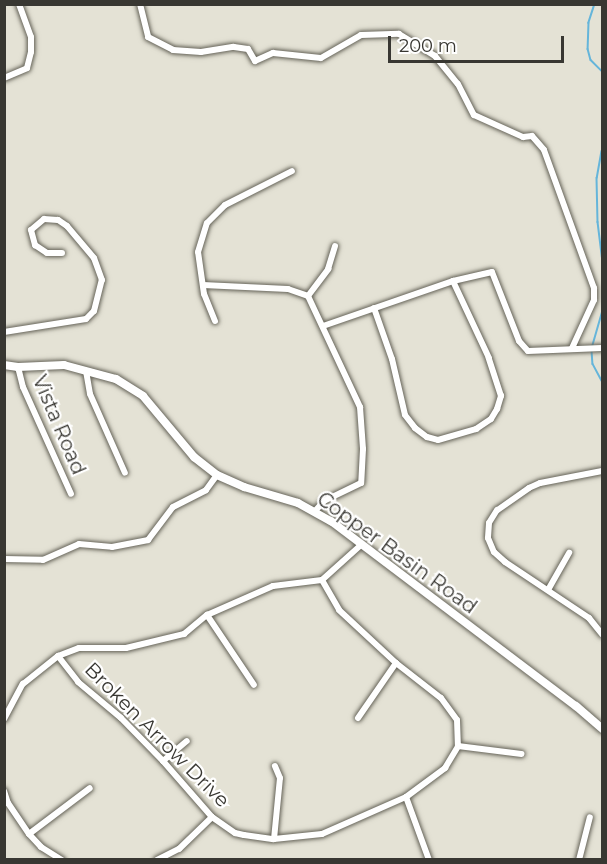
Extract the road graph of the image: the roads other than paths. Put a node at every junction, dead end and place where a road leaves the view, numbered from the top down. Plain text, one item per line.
1 (19, 4) edge
2 (140, 4) edge
3 (4, 78) edge
4 (292, 171) dead end
5 (335, 246) dead end
6 (62, 254) dead end
7 (453, 281) junction
8 (203, 285) junction
9 (308, 296) junction
10 (374, 308) junction
11 (216, 321) dead end
12 (323, 326) junction
13 (4, 332) edge
14 (572, 348) junction
15 (603, 348) edge
16 (4, 365) edge
17 (18, 368) junction
18 (86, 371) junction
19 (603, 471) edge
20 (125, 473) dead end
21 (217, 475) junction
22 (71, 494) dead end
23 (315, 512) junction
24 (362, 544) junction
25 (569, 553) dead end
26 (4, 560) edge
27 (322, 580) junction
28 (548, 590) junction
29 (207, 615) junction
30 (602, 632) edge
31 (58, 656) junction
32 (396, 663) junction
33 (254, 685) dead end
34 (5, 714) edge
35 (358, 718) dead end
36 (603, 729) edge
37 (187, 741) dead end
38 (458, 746) junction
39 (522, 754) dead end
40 (164, 761) junction
41 (276, 766) dead end
42 (90, 788) dead end
43 (4, 791) edge
44 (406, 797) junction
45 (212, 817) junction
46 (590, 817) dead end
47 (28, 834) junction
48 (274, 839) junction
49 (62, 860) edge
50 (157, 860) edge
51 (429, 860) edge
52 (579, 860) edge

1 - 3 street
2 - 14 street
4 - 8 street
5 - 9 street
6 - 13 street
7 - 10 street
7 - 10 street
7 - 14 street
8 - 9 street
8 - 11 street
9 - 12 street
10 - 12 street
12 - 23 street
14 - 15 street
16 - 17 street, Copper Basin Road
17 - 18 street, Copper Basin Road
17 - 22 street, Vista Road
18 - 20 street
18 - 21 street, Copper Basin Road
19 - 28 street
21 - 23 street, Copper Basin Road
21 - 26 street
23 - 24 street, Copper Basin Road
24 - 27 street
24 - 36 street, Copper Basin Road
25 - 28 street
27 - 29 street
27 - 32 street
28 - 30 street
29 - 31 street
29 - 33 street
31 - 34 street
31 - 40 street, Broken Arrow Drive
32 - 35 street
32 - 38 street
37 - 40 street
38 - 39 street
38 - 44 street, Broken Arrow Drive
40 - 45 street, Broken Arrow Drive
41 - 48 street
42 - 47 street
43 - 47 street
44 - 48 street, Broken Arrow Drive
44 - 51 street
45 - 48 street, Broken Arrow Drive
45 - 50 street
46 - 52 street
47 - 49 street

